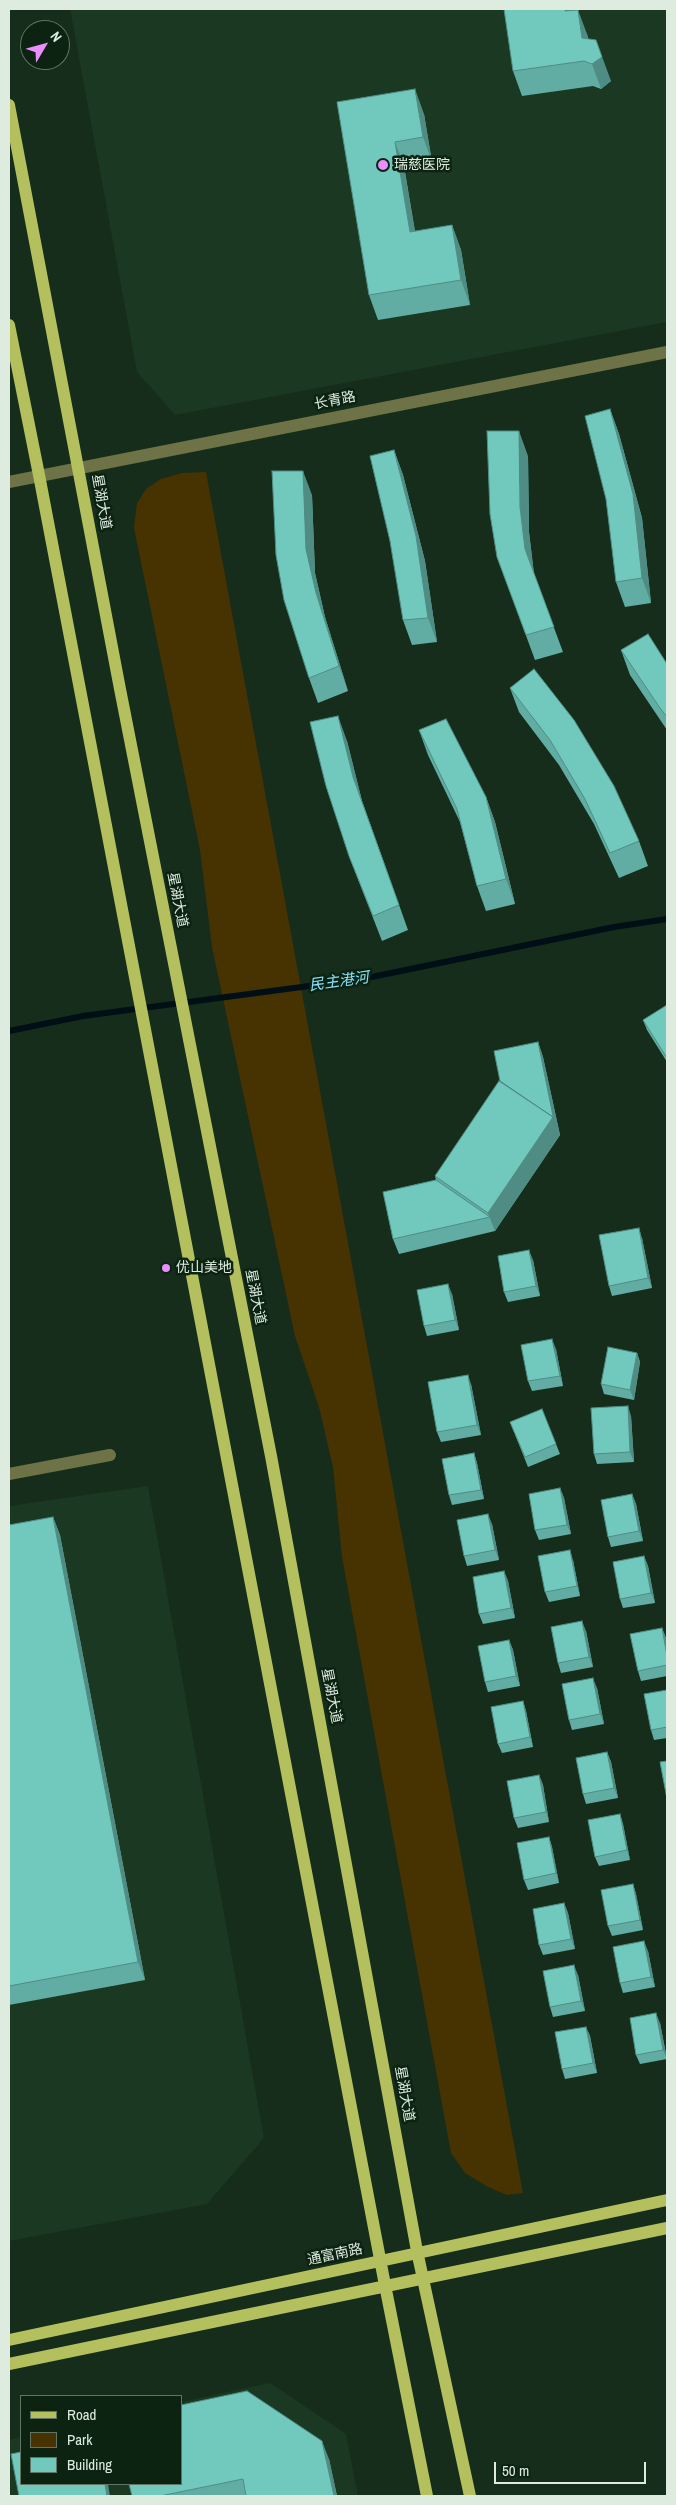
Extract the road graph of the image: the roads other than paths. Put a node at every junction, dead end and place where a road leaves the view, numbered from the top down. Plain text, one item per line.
1 (9, 105) edge
2 (9, 325) edge
3 (667, 352) edge
4 (79, 467) junction
5 (39, 475) junction
6 (9, 482) edge
7 (110, 1455) dead end
8 (9, 1474) edge
9 (667, 2200) edge
10 (667, 2228) edge
11 (418, 2251) junction
12 (382, 2261) junction
13 (423, 2280) junction
14 (385, 2285) junction
15 (9, 2340) edge
16 (9, 2364) edge
17 (428, 2496) edge
18 (470, 2496) edge

1 - 4 main road, 星湖大道
2 - 5 main road
3 - 4 street, 长青路
4 - 5 street, 长青路
4 - 11 main road, 星湖大道
5 - 6 street, 长青路
5 - 12 main road
7 - 8 street
9 - 11 main road, 通富南路
10 - 13 main road
11 - 12 main road, 通富南路
11 - 13 main road, 星湖大道
12 - 14 main road
12 - 15 main road, 通富南路
13 - 14 main road
13 - 18 main road, 星湖大道
14 - 16 main road
14 - 17 main road

